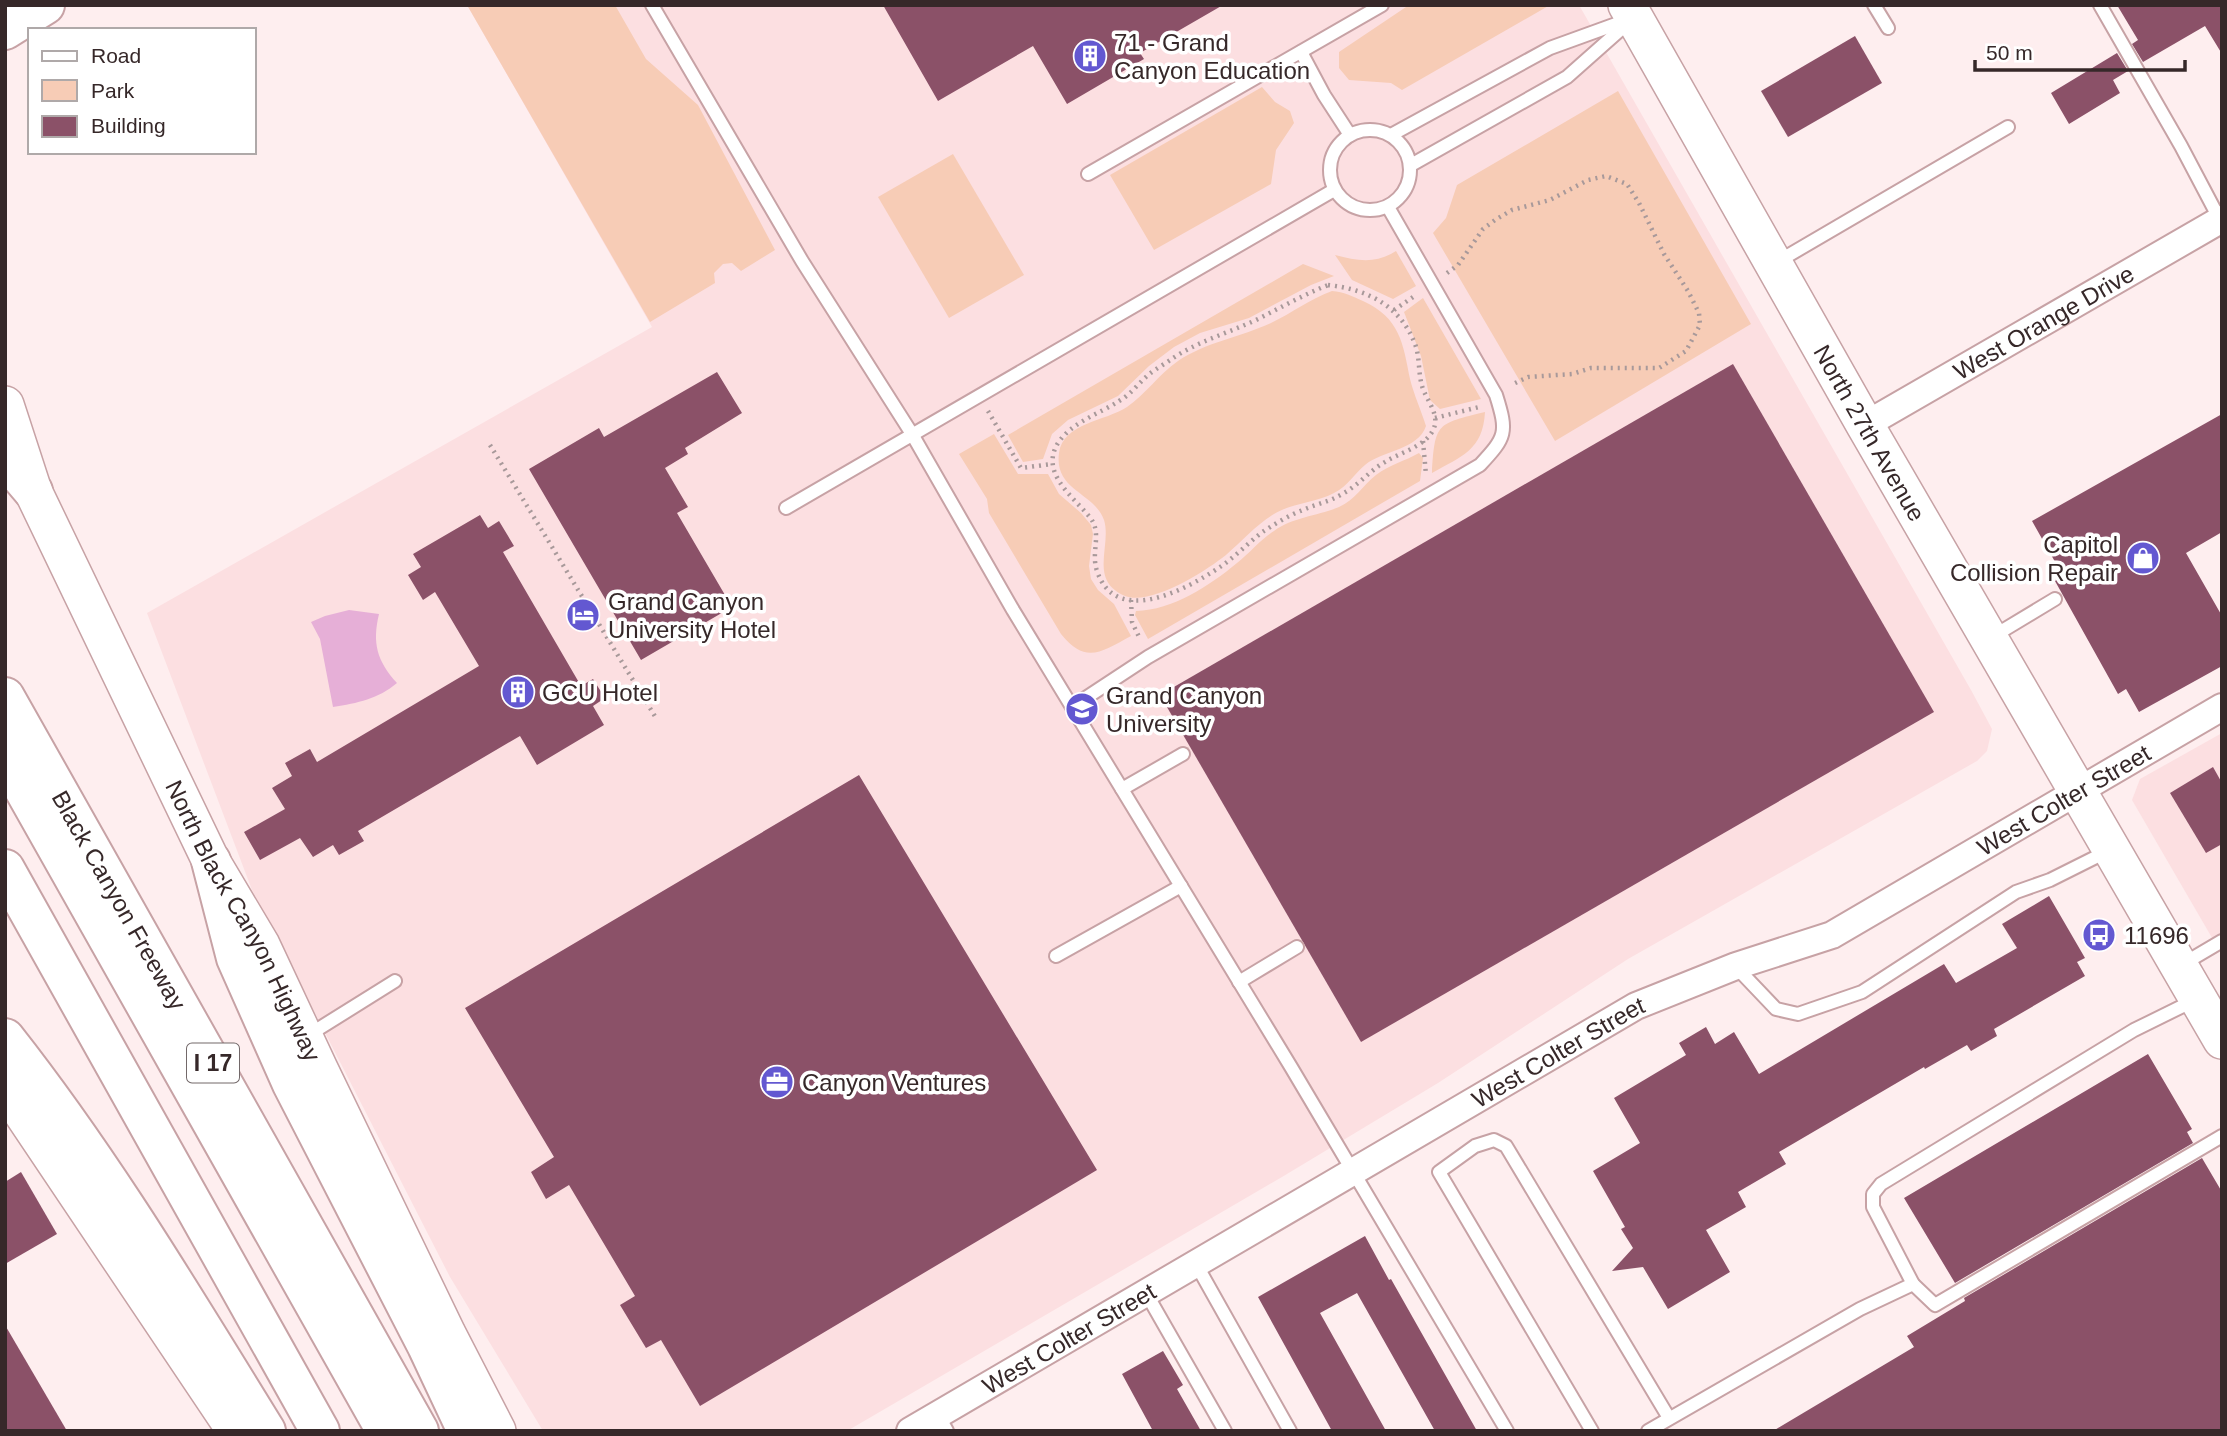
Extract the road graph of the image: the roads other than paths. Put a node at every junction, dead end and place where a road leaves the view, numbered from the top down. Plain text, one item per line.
1 (45, 5) edge
2 (652, 5) edge
3 (1382, 5) edge
4 (1874, 5) edge
5 (2100, 5) edge
6 (1639, 9) edge
7 (1888, 28) dead end
8 (5, 30) edge
9 (1301, 52) junction
10 (2008, 127) dead end
11 (1350, 135) junction
12 (1391, 135) junction
13 (1411, 165) junction
14 (1088, 174) dead end
15 (1334, 190) junction
16 (1388, 207) junction
17 (2221, 220) edge
18 (1773, 263) junction
19 (5, 405) edge
20 (1865, 425) junction
21 (912, 434) junction
22 (5, 458) edge
23 (33, 491) junction
24 (786, 508) dead end
25 (2055, 599) dead end
26 (1990, 638) junction
27 (5, 697) edge
28 (1072, 707) junction
29 (2222, 707) edge
30 (1183, 754) dead end
31 (5, 756) edge
32 (1122, 789) junction
33 (2079, 791) junction
34 (5, 805) edge
35 (2111, 849) junction
36 (211, 861) junction
37 (5, 869) edge
38 (1181, 886) junction
39 (2222, 941) edge
40 (1297, 947) dead end
41 (1056, 956) dead end
42 (1736, 966) junction
43 (2179, 966) junction
44 (395, 981) dead end
45 (1239, 982) junction
46 (2198, 999) junction
47 (304, 1037) junction
48 (5, 1038) edge
49 (2222, 1040) edge
50 (5, 1087) edge
51 (2222, 1136) edge
52 (1352, 1173) junction
53 (1196, 1264) junction
54 (1913, 1284) junction
55 (1146, 1293) junction
56 (1669, 1418) junction
57 (943, 1423) edge
58 (236, 1431) edge
59 (266, 1431) edge
60 (320, 1431) edge
61 (358, 1431) edge
62 (386, 1431) edge
63 (418, 1431) edge
64 (467, 1431) edge
65 (497, 1431) edge
66 (910, 1431) edge
67 (1225, 1431) edge
68 (1290, 1431) edge
69 (1507, 1431) edge
70 (1592, 1431) edge
71 (1648, 1431) edge

1 - 8 main road
2 - 21 lane
3 - 9 lane
4 - 7 lane
5 - 17 lane
6 - 12 lane
6 - 13 lane
6 - 18 main road, North 27th Avenue
9 - 11 lane
9 - 14 lane
10 - 18 lane
11 - 12 lane
11 - 15 lane
12 - 13 lane
13 - 16 lane
15 - 16 lane
15 - 21 lane
16 - 28 lane
17 - 20 street, West Orange Drive
18 - 20 main road, North 27th Avenue
19 - 23 main road, North Black Canyon Highway
20 - 26 main road, North 27th Avenue
21 - 24 lane
21 - 28 lane
22 - 23 main road
23 - 36 main road, North Black Canyon Highway
25 - 26 lane
26 - 33 main road, North 27th Avenue
27 - 63 main road, Black Canyon Freeway / I 17
28 - 32 lane
29 - 33 street, West Colter Street
30 - 32 lane
31 - 62 main road
32 - 38 lane
33 - 35 main road, North 27th Avenue
33 - 42 street, West Colter Street
34 - 61 main road
35 - 42 lane
35 - 43 main road, North 27th Avenue
36 - 47 main road, North Black Canyon Highway
36 - 64 main road
37 - 60 main road
38 - 41 lane
38 - 45 lane
39 - 43 lane
40 - 45 lane
42 - 52 street, West Colter Street
43 - 46 main road, North 27th Avenue
44 - 47 lane
45 - 52 lane
46 - 49 main road, North 27th Avenue
46 - 54 lane
47 - 65 main road, North Black Canyon Highway
48 - 59 main road
50 - 58 main road
51 - 54 lane
52 - 53 street, West Colter Street
52 - 69 lane
53 - 55 street, West Colter Street
53 - 68 lane
54 - 56 lane
55 - 57 street, West Colter Street
55 - 67 lane
56 - 70 lane
56 - 71 lane
57 - 66 street, West Colter Street

